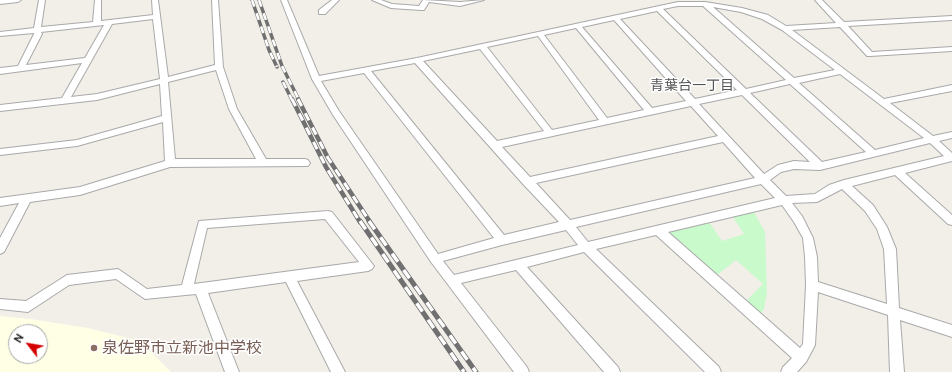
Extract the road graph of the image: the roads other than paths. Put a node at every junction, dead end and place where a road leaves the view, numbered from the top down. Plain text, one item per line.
1 (18, 0) edge
2 (42, 0) edge
3 (98, 0) edge
4 (155, 0) edge
5 (215, 0) edge
6 (284, 0) edge
7 (336, 0) edge
8 (375, 0) edge
9 (427, 0) edge
10 (431, 0) edge
11 (481, 0) edge
12 (722, 0) edge
13 (818, 0) edge
14 (0, 2) edge
15 (705, 4) junction
16 (729, 7) junction
17 (658, 8) junction
18 (322, 12) dead end
19 (156, 17) junction
20 (615, 17) junction
21 (952, 19) edge
22 (109, 22) junction
23 (97, 23) junction
24 (841, 24) junction
25 (577, 25) junction
26 (785, 28) junction
27 (37, 30) junction
28 (539, 33) junction
29 (0, 34) edge
30 (482, 46) junction
31 (952, 49) edge
32 (87, 60) junction
33 (416, 60) junction
34 (219, 67) junction
35 (22, 68) junction
36 (366, 70) junction
37 (0, 71) edge
38 (841, 71) junction
39 (316, 79) junction
40 (164, 82) junction
41 (792, 82) junction
42 (952, 88) edge
43 (744, 92) junction
44 (65, 101) junction
45 (883, 102) junction
46 (692, 103) junction
47 (0, 108) edge
48 (650, 112) junction
49 (167, 118) junction
50 (605, 122) junction
51 (550, 133) junction
52 (952, 135) edge
53 (724, 138) junction
54 (932, 140) junction
55 (495, 145) junction
56 (0, 152) edge
57 (874, 154) junction
58 (952, 158) edge
59 (170, 163) junction
60 (263, 163) junction
61 (305, 163) dead end
62 (820, 166) junction
63 (897, 171) junction
64 (763, 180) junction
65 (527, 181) junction
66 (844, 184) junction
67 (27, 198) junction
68 (784, 200) junction
69 (0, 202) edge
70 (952, 221) edge
71 (568, 225) junction
72 (658, 230) junction
73 (502, 240) junction
74 (586, 247) junction
75 (0, 249) edge
76 (435, 258) junction
77 (518, 265) junction
78 (289, 278) junction
79 (452, 280) junction
80 (812, 285) junction
81 (200, 288) junction
82 (187, 290) junction
83 (0, 304) edge
84 (893, 311) junction
85 (952, 331) edge
86 (801, 358) junction
87 (232, 372) edge
88 (338, 372) edge
89 (522, 372) edge
90 (613, 372) edge
91 (714, 372) edge
92 (788, 372) edge
93 (897, 372) edge

1 - 14 street
2 - 27 street
3 - 23 street
4 - 19 street
5 - 34 street
6 - 39 street
7 - 18 street
8 - 9 street
10 - 11 street
12 - 16 street
13 - 24 street
15 - 16 street
15 - 17 street
15 - 41 street
16 - 26 street
17 - 20 street
17 - 43 street
19 - 22 street
19 - 40 street
20 - 25 street
20 - 46 street
21 - 24 street
22 - 23 street
22 - 32 street
23 - 27 street
24 - 26 street
24 - 31 street
25 - 28 street
25 - 48 street
26 - 38 street
27 - 29 street
27 - 35 street
28 - 30 street
28 - 50 street
30 - 33 street
30 - 51 street
32 - 35 street
32 - 44 street
33 - 36 street
33 - 55 street
34 - 40 street
34 - 60 street
35 - 37 street
36 - 39 street
36 - 73 street
38 - 41 street
38 - 45 street
39 - 76 street
40 - 44 street
40 - 49 street
41 - 43 street
41 - 57 street
42 - 45 street
43 - 46 street
43 - 62 street
44 - 47 street
45 - 54 street
46 - 48 street
46 - 53 street
48 - 50 street
49 - 56 street
49 - 59 street
50 - 51 street
51 - 55 street
52 - 54 street
53 - 64 street
53 - 65 street
54 - 57 street
54 - 58 street
55 - 65 street
57 - 62 street
58 - 63 street
59 - 60 street
59 - 67 street
60 - 61 street
62 - 64 street
63 - 66 street
63 - 70 street
64 - 68 street
64 - 71 street
65 - 71 street
66 - 68 street
66 - 84 street
67 - 69 street
67 - 75 street
68 - 72 street
68 - 80 street
71 - 73 street
71 - 74 street
72 - 74 street
72 - 86 street
73 - 76 street
74 - 77 street
74 - 91 street
76 - 79 street
77 - 79 street
77 - 90 street
78 - 81 street
78 - 82 street
78 - 88 street
79 - 89 street
80 - 84 street
80 - 86 street
81 - 82 street
81 - 87 street
82 - 83 street
84 - 85 street
84 - 93 street
86 - 92 street

